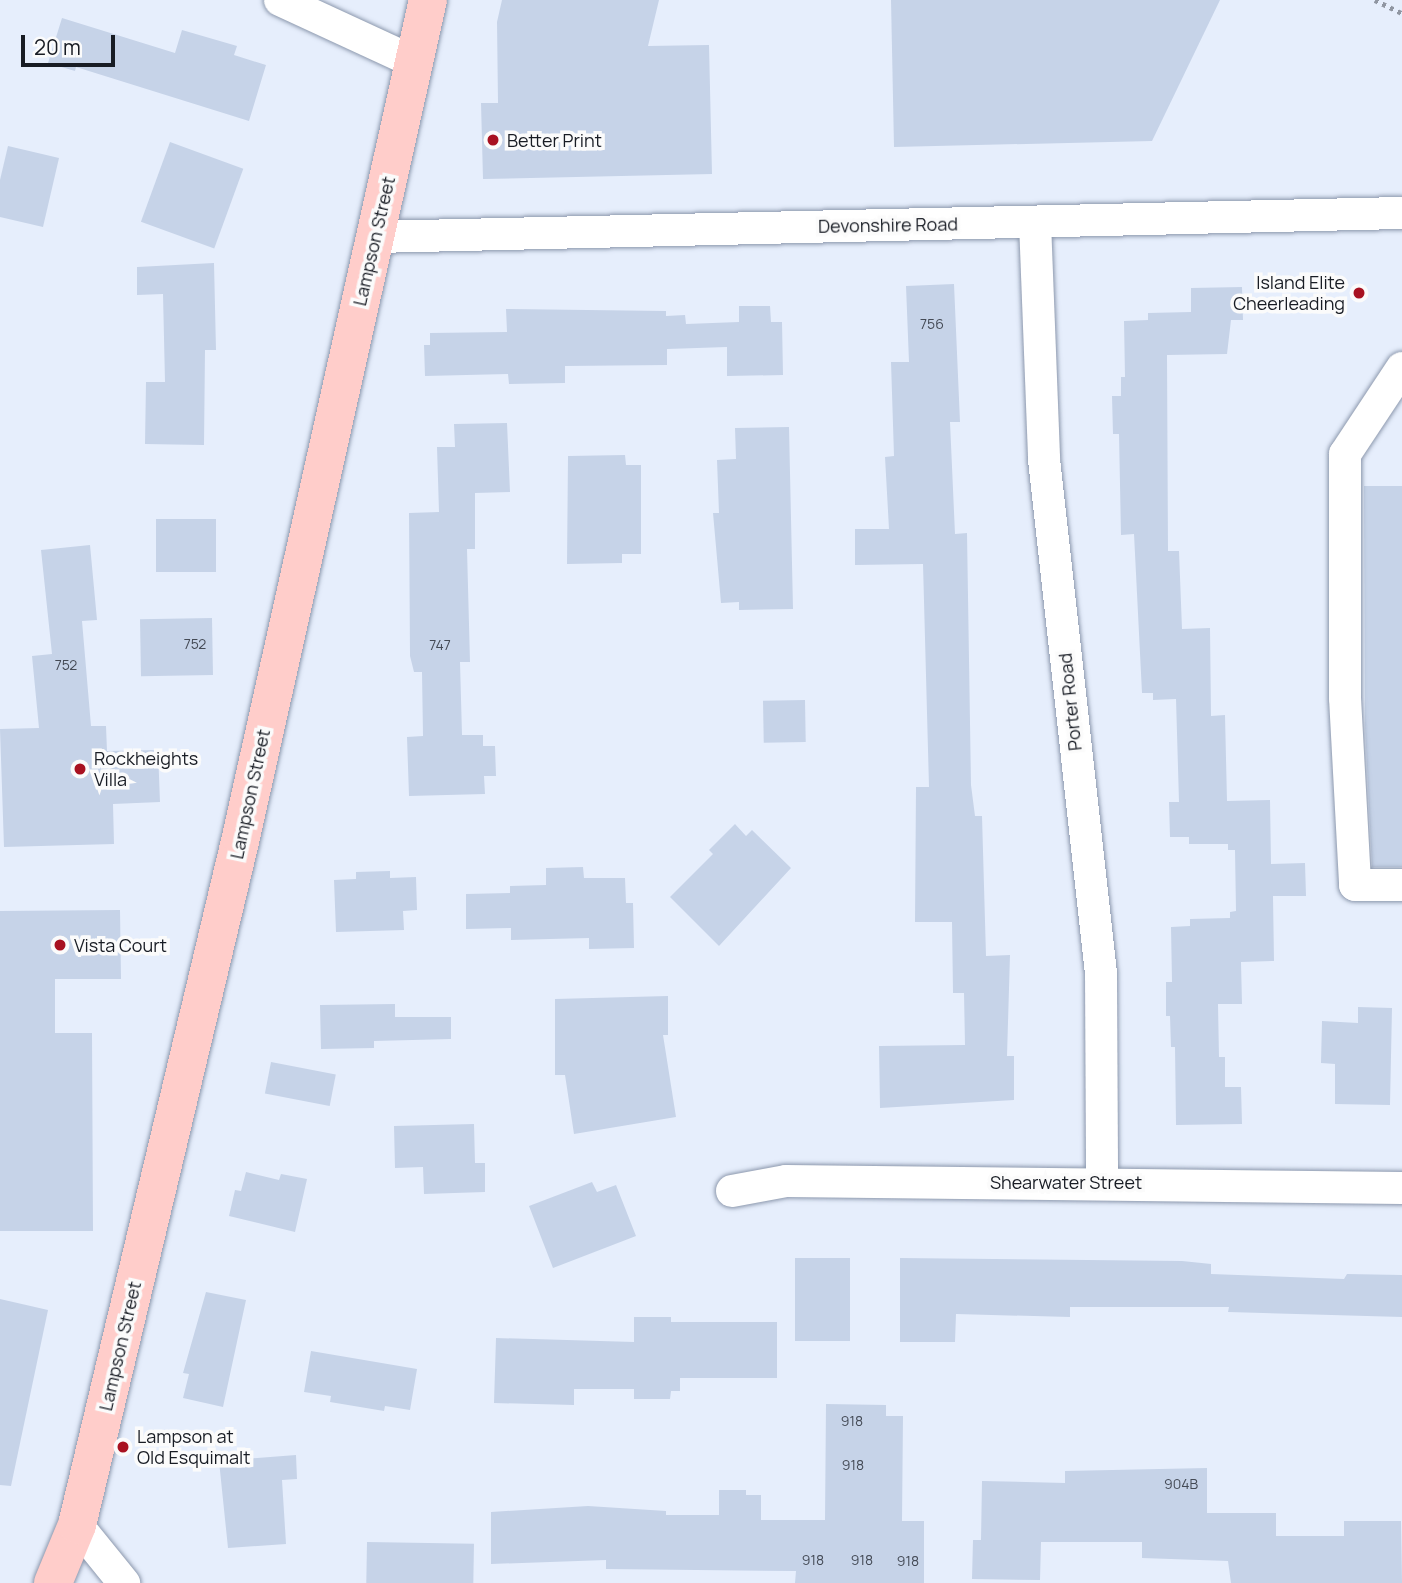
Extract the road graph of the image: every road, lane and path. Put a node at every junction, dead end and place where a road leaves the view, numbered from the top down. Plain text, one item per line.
1 (280, 0) edge
2 (428, 0) edge
3 (1375, 0) edge
4 (1402, 13) edge
5 (414, 62) junction
6 (1402, 213) edge
7 (1034, 222) junction
8 (375, 237) junction
9 (1402, 368) edge
10 (1402, 886) edge
11 (1102, 1182) junction
12 (1402, 1188) edge
13 (732, 1191) dead end
14 (77, 1525) junction
15 (53, 1583) edge
16 (124, 1583) edge

1 - 5 street
2 - 5 main road, Lampson Street
3 - 4 path
5 - 8 main road, Lampson Street
6 - 7 street, Devonshire Road
7 - 8 street, Devonshire Road
7 - 11 street, Porter Road
8 - 14 main road, Lampson Street
9 - 10 street
11 - 12 street, Shearwater Street
11 - 13 street, Shearwater Street
14 - 15 main road, Lampson Street
14 - 16 street

